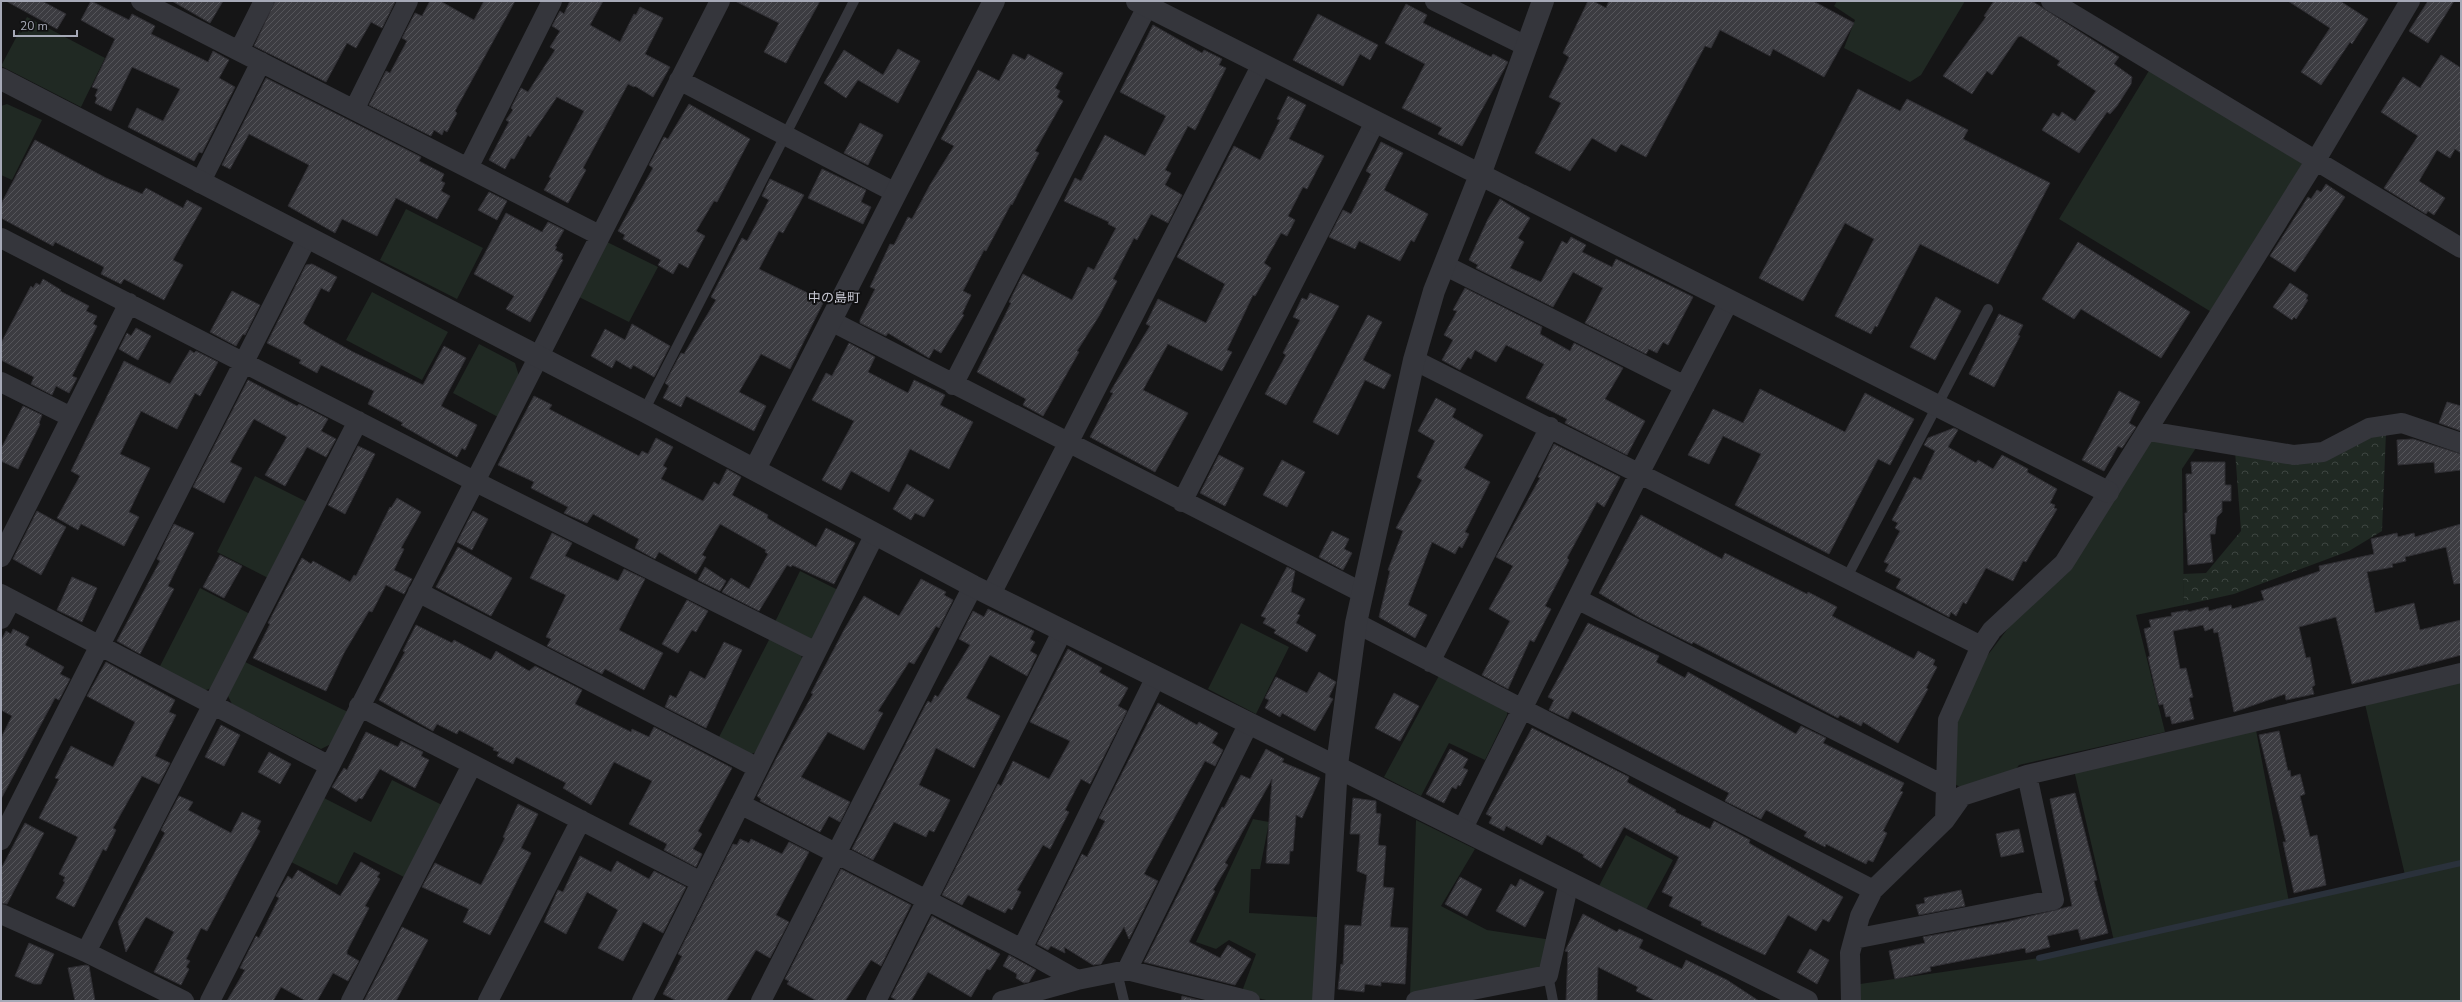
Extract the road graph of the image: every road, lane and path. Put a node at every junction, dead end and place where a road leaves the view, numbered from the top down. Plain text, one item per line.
1 (141, 1) edge
2 (264, 1) edge
3 (408, 1) edge
4 (552, 1) edge
5 (720, 1) edge
6 (854, 1) edge
7 (994, 1) edge
8 (1435, 1) edge
9 (1543, 1) edge
10 (2051, 1) edge
11 (2410, 1) edge
12 (1145, 3) edge
13 (1526, 46) junction
14 (239, 51) junction
15 (261, 62) junction
16 (1262, 64) junction
17 (1, 79) edge
18 (679, 80) junction
19 (354, 110) junction
20 (1375, 122) junction
21 (785, 136) junction
22 (2316, 160) junction
23 (468, 168) junction
24 (1480, 175) junction
25 (200, 182) junction
26 (896, 193) junction
27 (599, 235) junction
28 (1, 238) edge
29 (307, 238) junction
30 (2461, 248) edge
31 (1444, 266) junction
32 (1729, 301) junction
33 (128, 303) junction
34 (1988, 309) dead end
35 (831, 322) junction
36 (537, 356) junction
37 (1414, 360) junction
38 (243, 362) junction
39 (1, 382) edge
40 (953, 385) junction
41 (1685, 386) junction
42 (1937, 406) junction
43 (644, 411) junction
44 (71, 417) junction
45 (358, 422) junction
46 (1550, 427) junction
47 (2148, 431) junction
48 (1068, 444) junction
49 (2461, 444) edge
50 (755, 469) junction
51 (1640, 472) junction
52 (474, 480) junction
53 (2108, 492) junction
54 (1182, 502) junction
55 (875, 534) junction
56 (1, 557) edge
57 (1847, 577) junction
58 (982, 590) junction
59 (418, 592) junction
60 (1363, 593) junction
61 (6, 597) edge
62 (1577, 599) junction
63 (1, 619) edge
64 (1356, 623) junction
65 (1063, 630) junction
66 (100, 646) junction
67 (1981, 646) junction
68 (816, 652) junction
69 (1430, 662) junction
70 (2461, 674) edge
71 (1156, 677) junction
72 (213, 705) junction
73 (359, 706) junction
74 (1521, 708) junction
75 (1250, 723) junction
76 (472, 765) junction
77 (1337, 765) junction
78 (330, 766) junction
79 (758, 768) junction
80 (2028, 775) junction
81 (1946, 786) junction
82 (740, 804) junction
83 (581, 820) junction
84 (1945, 820) junction
85 (1463, 828) junction
86 (1, 840) edge
87 (835, 853) junction
88 (701, 882) junction
89 (1570, 882) junction
90 (1874, 890) junction
91 (927, 900) junction
92 (1, 914) edge
93 (1854, 939) junction
94 (1022, 948) junction
95 (86, 952) junction
96 (1122, 971) junction
97 (1548, 975) junction
98 (1077, 980) junction
99 (1014, 1000) edge
100 (184, 1001) edge
101 (210, 1001) edge
102 (351, 1001) edge
103 (488, 1001) edge
104 (642, 1001) edge
105 (761, 1001) edge
106 (876, 1001) edge
107 (1124, 1001) edge
108 (1250, 1001) edge
109 (1323, 1001) edge
110 (1416, 1001) edge
111 (1553, 1001) edge
112 (1807, 1001) edge
113 (1850, 1001) edge

1 - 14 street
2 - 14 street
3 - 19 street
4 - 23 street
5 - 18 street
6 - 21 lane
7 - 26 street
8 - 13 street
9 - 13 street
10 - 22 street
11 - 22 street
12 - 16 street
12 - 40 street
13 - 24 street
14 - 15 street
15 - 19 street
15 - 25 street
16 - 20 street
16 - 48 street
17 - 25 street
18 - 21 street
18 - 27 street
19 - 23 street
20 - 24 street
20 - 54 street
21 - 26 street
21 - 43 lane
22 - 30 street
22 - 47 street
23 - 27 street
24 - 31 street
24 - 32 street
25 - 29 street
26 - 35 street
27 - 36 street
28 - 33 street
29 - 36 street
29 - 38 street
31 - 37 street
31 - 41 street
32 - 41 street
32 - 42 street
33 - 38 street
33 - 44 street
34 - 42 lane
35 - 40 street
35 - 50 street
36 - 43 street
36 - 52 street
37 - 46 street
37 - 60 street
38 - 45 street
38 - 66 street
39 - 44 street
40 - 48 street
41 - 51 street
42 - 53 street
42 - 57 lane
43 - 50 street
44 - 56 street
45 - 52 street
45 - 72 street
46 - 51 street
46 - 69 street
47 - 49 street
47 - 53 street
48 - 54 street
48 - 58 street
50 - 55 street
51 - 57 street
51 - 62 street
52 - 59 street
52 - 68 street
53 - 67 street
54 - 60 street
55 - 58 street
55 - 68 street
57 - 67 street
58 - 65 street
58 - 87 street
59 - 73 street
59 - 79 street
60 - 64 street
61 - 63 street
61 - 66 street
62 - 74 street
62 - 81 street
64 - 69 street
64 - 77 street
65 - 71 street
65 - 91 street
66 - 72 street
66 - 86 street
67 - 81 street
68 - 79 street
69 - 74 street
70 - 80 street
71 - 75 street
71 - 94 street
72 - 78 street
72 - 95 street
73 - 76 street
73 - 78 street
74 - 85 street
74 - 90 street
75 - 77 street
75 - 96 street
76 - 83 street
76 - 102 street
77 - 85 street
77 - 109 street
78 - 101 street
79 - 82 street
80 - 84 street
80 - 93 street
81 - 84 street
82 - 87 street
82 - 88 street
83 - 88 street
83 - 103 street
84 - 90 street
85 - 89 street
87 - 91 street
87 - 105 street
88 - 104 street
89 - 97 street
89 - 112 street
90 - 93 street
91 - 94 street
91 - 106 street
92 - 95 street
93 - 113 street
94 - 98 street
95 - 100 street
96 - 98 street
96 - 107 lane
96 - 108 street
97 - 110 street
97 - 111 lane
98 - 99 street

